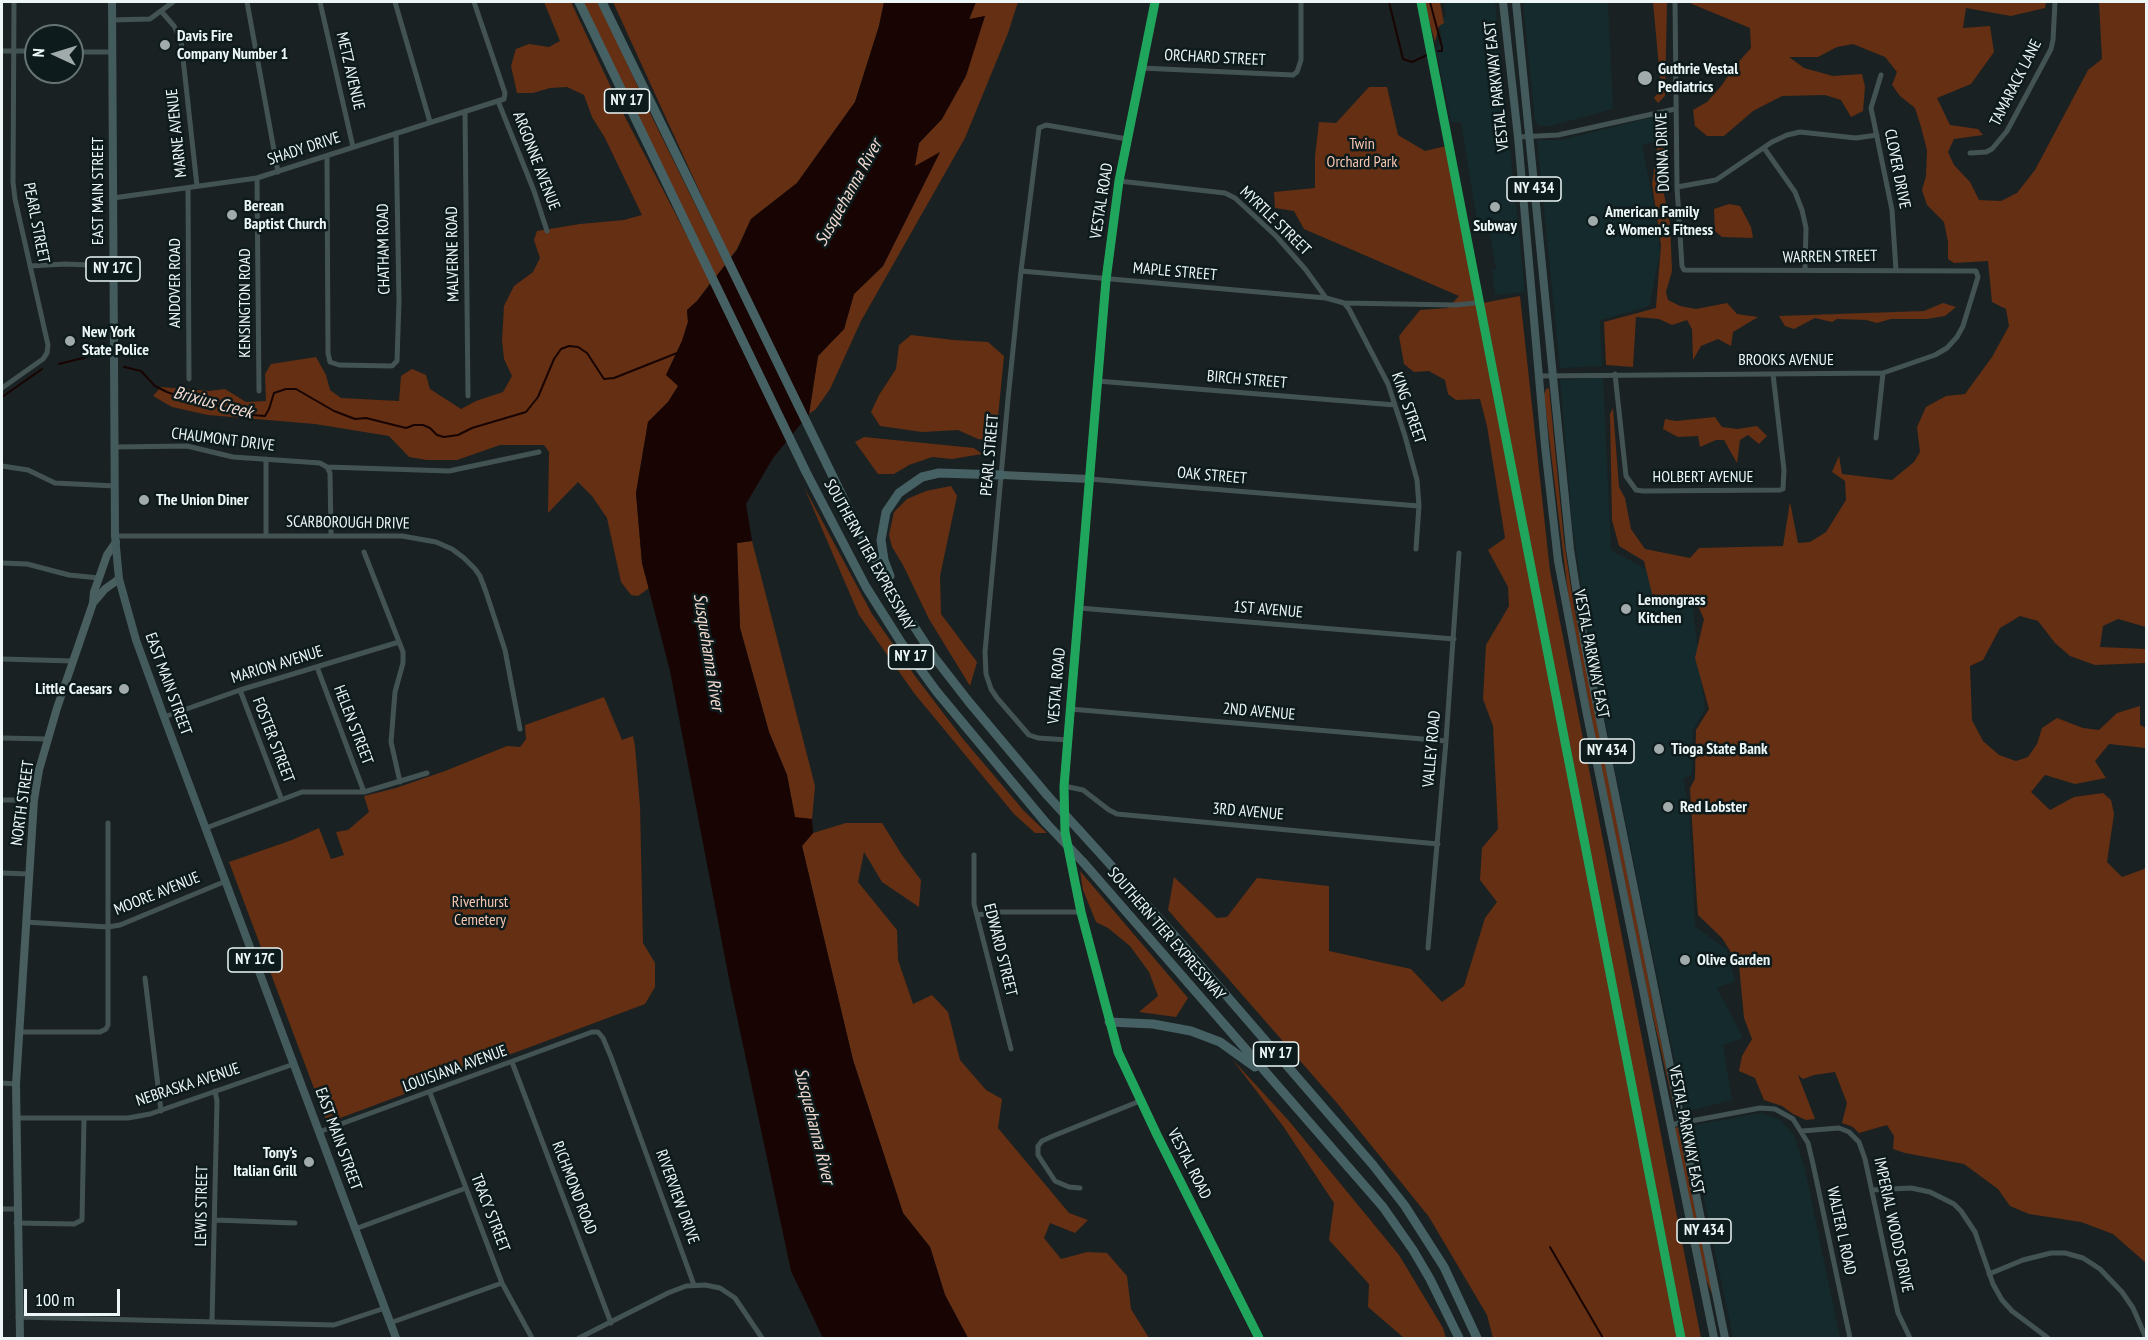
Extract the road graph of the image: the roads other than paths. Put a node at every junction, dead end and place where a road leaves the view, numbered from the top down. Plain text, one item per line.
1 (14, 2) edge
2 (112, 2) edge
3 (173, 2) edge
4 (248, 2) edge
5 (320, 2) edge
6 (395, 2) edge
7 (474, 2) edge
8 (579, 2) edge
9 (602, 2) edge
10 (1155, 2) edge
11 (1301, 2) edge
12 (1503, 2) edge
13 (1516, 2) edge
14 (1675, 2) edge
15 (2055, 2) edge
16 (161, 11) junction
17 (112, 20) junction
18 (2, 51) edge
19 (13, 51) junction
20 (24, 51) edge
21 (84, 52) edge
22 (112, 52) junction
23 (1141, 68) junction
24 (1881, 75) dead end
25 (498, 101) junction
26 (1675, 109) junction
27 (465, 111) junction
28 (430, 122) junction
29 (396, 133) junction
30 (1877, 135) junction
31 (1530, 137) junction
32 (1518, 138) junction
33 (1127, 139) junction
34 (354, 147) junction
35 (1764, 148) junction
36 (1970, 153) dead end
37 (327, 156) junction
38 (278, 172) junction
39 (257, 178) junction
40 (1119, 181) junction
41 (197, 186) junction
42 (1677, 187) junction
43 (188, 188) junction
44 (113, 198) junction
45 (547, 231) dead end
46 (30, 266) junction
47 (113, 266) junction
48 (1682, 266) joint
49 (1805, 270) junction
50 (1896, 270) junction
51 (1021, 271) junction
52 (1978, 275) joint
53 (1106, 279) junction
54 (1326, 298) junction
55 (1344, 303) junction
56 (1474, 303) dead end
57 (1882, 373) junction
58 (1615, 374) junction
59 (1773, 374) junction
60 (1539, 376) junction
61 (1552, 376) junction
62 (189, 379) dead end
63 (1097, 381) junction
64 (2, 388) edge
65 (259, 391) dead end
66 (468, 396) dead end
67 (1395, 405) junction
68 (1876, 438) dead end
69 (115, 447) junction
70 (538, 452) dead end
71 (266, 459) junction
72 (2, 466) edge
73 (327, 467) junction
74 (1002, 475) junction
75 (1089, 480) junction
76 (115, 486) junction
77 (1419, 506) junction
78 (266, 535) junction
79 (331, 535) junction
80 (116, 539) junction
81 (1416, 549) dead end
82 (364, 552) dead end
83 (1459, 553) dead end
84 (2, 563) edge
85 (99, 578) junction
86 (118, 579) junction
87 (93, 603) junction
88 (1078, 608) junction
89 (906, 614) junction
90 (1454, 639) junction
91 (399, 642) junction
92 (2, 659) edge
93 (73, 661) junction
94 (317, 667) junction
95 (240, 690) junction
96 (1070, 709) junction
97 (164, 717) junction
98 (520, 729) dead end
99 (2, 738) edge
100 (47, 738) junction
101 (1068, 740) junction
102 (1446, 741) junction
103 (427, 773) dead end
104 (400, 782) junction
105 (1064, 786) junction
106 (364, 792) junction
107 (281, 798) junction
108 (2, 800) edge
109 (34, 800) junction
110 (108, 823) dead end
111 (206, 828) junction
112 (1438, 844) junction
113 (975, 855) dead end
114 (2, 873) edge
115 (28, 874) junction
116 (226, 881) junction
117 (1081, 912) junction
118 (977, 915) junction
119 (25, 922) junction
120 (108, 927) junction
121 (1428, 948) dead end
122 (145, 978) dead end
123 (1109, 1022) junction
124 (18, 1032) junction
125 (599, 1033) joint
126 (1011, 1049) dead end
127 (512, 1062) junction
128 (294, 1064) junction
129 (2, 1083) edge
130 (16, 1084) junction
131 (1281, 1089) junction
132 (215, 1091) junction
133 (430, 1093) junction
134 (1140, 1101) junction
135 (161, 1111) junction
136 (15, 1118) junction
137 (84, 1119) junction
138 (1683, 1123) junction
139 (1670, 1125) junction
140 (1802, 1131) junction
141 (319, 1132) junction
142 (466, 1188) junction
143 (1080, 1188) dead end
144 (1872, 1190) junction
145 (2, 1209) edge
146 (16, 1209) junction
147 (215, 1220) junction
148 (16, 1223) junction
149 (295, 1223) dead end
150 (355, 1229) junction
151 (1989, 1274) junction
152 (502, 1283) junction
153 (694, 1285) junction
154 (385, 1308) junction
155 (18, 1317) junction
156 (212, 1322) junction
157 (390, 1323) junction
158 (611, 1323) junction
159 (20, 1338) edge
160 (396, 1338) edge
161 (532, 1338) edge
162 (579, 1338) edge
163 (762, 1338) edge
164 (1259, 1338) edge
165 (1459, 1338) edge
166 (1477, 1338) edge
167 (1714, 1338) edge
168 (1725, 1338) edge
169 (1850, 1338) edge
170 (1910, 1338) edge
171 (2048, 1338) edge
172 (2146, 1338) edge

1 - 19 street, PEARL STREET
2 - 17 main road, EAST MAIN STREET / NY 17C
3 - 16 street
4 - 38 street
5 - 34 street, METZ AVENUE
6 - 28 street
7 - 25 street, ARGONNE AVENUE
8 - 131 highway, SOUTHERN TIER EXPRESSWAY / NY 17, bridge
9 - 89 highway, SOUTHERN TIER EXPRESSWAY / NY 17
10 - 23 street, VESTAL ROAD
11 - 23 street, ORCHARD STREET
12 - 32 main road, VESTAL PARKWAY EAST / NY 434
13 - 31 main road, VESTAL PARKWAY EAST / NY 434
14 - 26 street, DONNA DRIVE
15 - 36 street, TAMARACK LANE
16 - 17 street
16 - 41 street, MARNE AVENUE
17 - 22 main road, EAST MAIN STREET / NY 17C
18 - 19 street
19 - 20 street
19 - 46 street, PEARL STREET
21 - 22 street
22 - 44 main road, EAST MAIN STREET / NY 17C
23 - 33 street, VESTAL ROAD
24 - 30 street, CLOVER DRIVE
25 - 27 street, SHADY DRIVE
25 - 45 street, ARGONNE AVENUE
26 - 31 street
26 - 42 street, DONNA DRIVE
27 - 28 street, SHADY DRIVE
27 - 66 street, MALVERNE ROAD
28 - 29 street, SHADY DRIVE
29 - 34 street, SHADY DRIVE
29 - 37 street, CHATHAM ROAD
30 - 35 street
30 - 50 street, CLOVER DRIVE
31 - 32 street
31 - 61 main road, VESTAL PARKWAY EAST / NY 434
32 - 60 main road, VESTAL PARKWAY EAST / NY 434
33 - 40 street, VESTAL ROAD
33 - 51 street, PEARL STREET
34 - 37 street, SHADY DRIVE
35 - 42 street
35 - 49 street
37 - 38 street, SHADY DRIVE
38 - 39 street, SHADY DRIVE
39 - 41 street, SHADY DRIVE
39 - 65 street, KENSINGTON ROAD
40 - 53 street, VESTAL ROAD
40 - 54 street, MYRTLE STREET
41 - 43 street, SHADY DRIVE
42 - 48 street, DONNA DRIVE
43 - 44 street, SHADY DRIVE
43 - 62 street, ANDOVER ROAD
44 - 47 main road, EAST MAIN STREET / NY 17C
46 - 47 street
46 - 64 street, PEARL STREET
47 - 69 main road, EAST MAIN STREET / NY 17C
48 - 49 street, WARREN STREET
49 - 50 street, WARREN STREET
50 - 52 street, WARREN STREET
51 - 53 street, MAPLE STREET
51 - 74 street, PEARL STREET
52 - 57 street, BROOKS AVENUE
53 - 54 street, MAPLE STREET
53 - 63 street, VESTAL ROAD
54 - 55 street
55 - 56 street
55 - 67 street, KING STREET
57 - 59 street, BROOKS AVENUE
57 - 68 street
58 - 59 street, BROOKS AVENUE
58 - 59 street, HOLBERT AVENUE
58 - 61 street, BROOKS AVENUE
60 - 61 street, BROOKS AVENUE
60 - 139 main road, VESTAL PARKWAY EAST / NY 434
61 - 138 main road, VESTAL PARKWAY EAST / NY 434
63 - 67 street, BIRCH STREET
63 - 75 street, VESTAL ROAD
67 - 77 street, KING STREET
69 - 71 street, CHAUMONT DRIVE
69 - 76 main road, EAST MAIN STREET / NY 17C
70 - 73 street, CHAUMONT DRIVE
71 - 73 street, CHAUMONT DRIVE
71 - 78 street
72 - 76 street
73 - 79 street
74 - 75 street, OAK STREET
74 - 89 highway
74 - 101 street, PEARL STREET
75 - 77 street, OAK STREET
75 - 88 street, VESTAL ROAD
76 - 80 main road, EAST MAIN STREET / NY 17C
77 - 81 street, KING STREET
78 - 79 street, SCARBOROUGH DRIVE
78 - 80 street, SCARBOROUGH DRIVE
79 - 98 street, SCARBOROUGH DRIVE
80 - 85 street, NORTH STREET
80 - 86 main road, EAST MAIN STREET / NY 17C
82 - 91 street
83 - 90 street, VALLEY ROAD
84 - 85 street
85 - 87 street, NORTH STREET
86 - 87 street, NORTH STREET
86 - 97 main road, EAST MAIN STREET / NY 17C
87 - 93 street, NORTH STREET
88 - 90 street, 1ST AVENUE
88 - 96 street, VESTAL ROAD
89 - 166 highway, SOUTHERN TIER EXPRESSWAY / NY 17, bridge
90 - 102 street, VALLEY ROAD
91 - 94 street, MARION AVENUE
91 - 104 street
92 - 93 street
93 - 100 street, NORTH STREET
94 - 95 street, MARION AVENUE
94 - 106 street, HELEN STREET
95 - 97 street, MARION AVENUE
95 - 107 street, FOSTER STREET
96 - 101 street, VESTAL ROAD
96 - 102 street, 2ND AVENUE
97 - 111 main road, EAST MAIN STREET / NY 17C
99 - 100 street
100 - 109 street, NORTH STREET
101 - 105 street, VESTAL ROAD
102 - 112 street, VALLEY ROAD
103 - 104 street
104 - 106 street
105 - 112 street, 3RD AVENUE
105 - 117 street, VESTAL ROAD
106 - 107 street
107 - 111 street
108 - 109 street
109 - 115 street, NORTH STREET
110 - 120 street
111 - 116 main road, EAST MAIN STREET / NY 17C
112 - 121 street, VALLEY ROAD
113 - 118 street, EDWARD STREET
114 - 115 street
115 - 119 street, NORTH STREET
116 - 120 street, MOORE AVENUE
116 - 128 main road, EAST MAIN STREET / NY 17C
117 - 118 street
117 - 123 street, VESTAL ROAD
118 - 126 street, EDWARD STREET
119 - 120 street, MOORE AVENUE
119 - 124 street, NORTH STREET
120 - 124 street
122 - 135 street
123 - 131 highway
123 - 134 street, VESTAL ROAD
124 - 130 street, NORTH STREET
125 - 127 street, LOUISIANA AVENUE
125 - 153 street, RIVERVIEW DRIVE
127 - 133 street, LOUISIANA AVENUE
127 - 158 street, RICHMOND ROAD
128 - 132 street, NEBRASKA AVENUE
128 - 141 main road, EAST MAIN STREET / NY 17C
129 - 130 street
130 - 136 street, NORTH STREET
131 - 165 highway, SOUTHERN TIER EXPRESSWAY / NY 17
132 - 135 street, NEBRASKA AVENUE
132 - 147 street, LEWIS STREET
133 - 141 street, LOUISIANA AVENUE
133 - 142 street, TRACY STREET
134 - 143 street
134 - 164 street, VESTAL ROAD
135 - 137 street, NEBRASKA AVENUE
136 - 137 street, NEBRASKA AVENUE
136 - 146 street, NORTH STREET
137 - 148 street
138 - 139 street
138 - 140 street
138 - 168 main road, VESTAL PARKWAY EAST / NY 434
139 - 167 main road, VESTAL PARKWAY EAST / NY 434
140 - 144 street, IMPERIAL WOODS DRIVE
140 - 169 street, WALTER L ROAD
141 - 150 main road, EAST MAIN STREET / NY 17C
142 - 150 street
142 - 152 street, TRACY STREET
144 - 151 street
144 - 170 street, IMPERIAL WOODS DRIVE
145 - 146 street
146 - 148 street, NORTH STREET
147 - 149 street
147 - 156 street, LEWIS STREET
148 - 155 street, NORTH STREET
150 - 154 main road, EAST MAIN STREET / NY 17C
151 - 171 street
151 - 172 street
152 - 157 street
152 - 161 street, TRACY STREET
153 - 158 street
153 - 163 street
154 - 156 street
154 - 157 main road, EAST MAIN STREET / NY 17C
155 - 156 street
155 - 159 street, NORTH STREET
157 - 160 main road, EAST MAIN STREET / NY 17C
158 - 162 street

